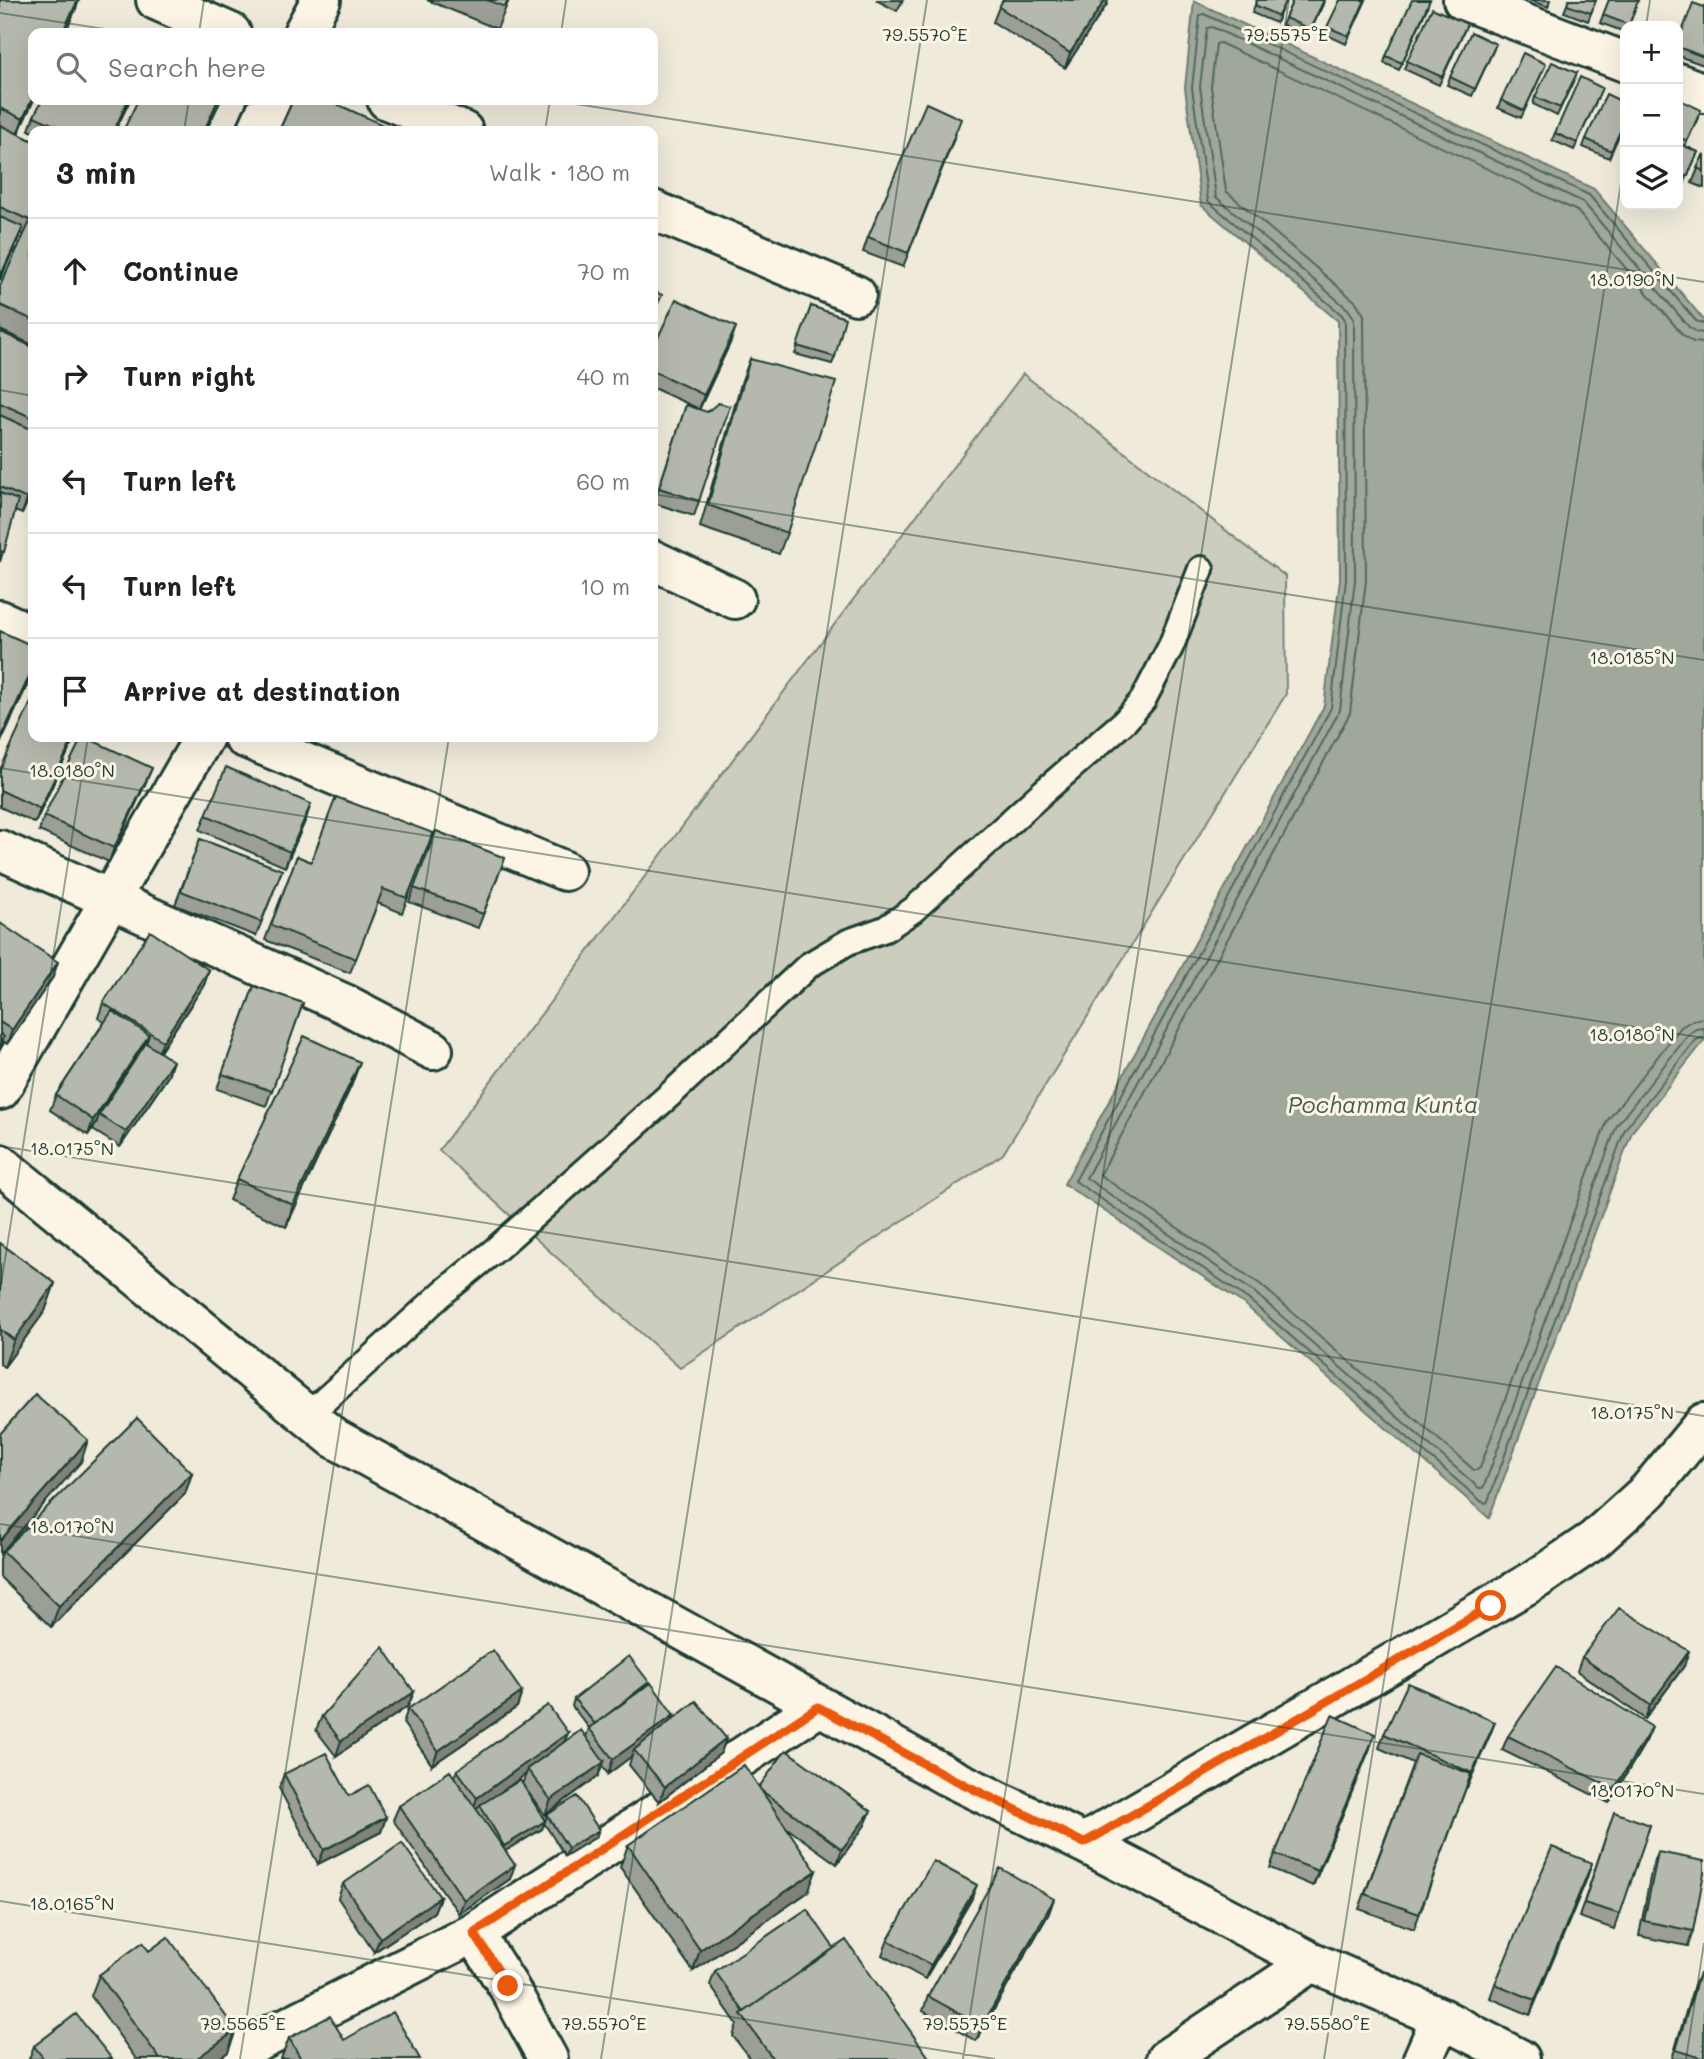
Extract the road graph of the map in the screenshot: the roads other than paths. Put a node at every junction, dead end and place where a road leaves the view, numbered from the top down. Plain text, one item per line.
1 (156, 0) edge
2 (321, 0) edge
3 (1463, 0) edge
4 (220, 28) edge
5 (306, 28) edge
6 (1620, 60) edge
7 (1681, 84) edge
8 (1704, 93) edge
9 (269, 105) edge
10 (399, 105) edge
11 (259, 126) edge
12 (451, 126) edge
13 (658, 212) edge
14 (856, 295) dead end
15 (658, 562) edge
16 (1201, 569) dead end
17 (735, 599) dead end
18 (0, 620) edge
19 (28, 632) edge
20 (201, 742) edge
21 (255, 742) edge
22 (0, 850) edge
23 (565, 871) dead end
24 (110, 899) junction
25 (433, 1051) dead end
26 (0, 1090) edge
27 (0, 1164) edge
28 (307, 1416) junction
29 (1704, 1423) edge
30 (818, 1707) junction
31 (1084, 1843) junction
32 (474, 1933) junction
33 (1312, 1962) junction
34 (1441, 2018) junction
35 (224, 2059) edge
36 (548, 2059) edge
37 (1166, 2059) edge
38 (1423, 2059) edge
39 (1520, 2059) edge

1 - 4 street
2 - 5 street
3 - 6 street
7 - 8 street
9 - 11 street
10 - 12 street
13 - 14 street
15 - 17 street
16 - 28 lane
18 - 19 street
20 - 24 street
21 - 23 street
22 - 24 street
24 - 25 street
24 - 26 street
27 - 28 street
28 - 30 street
29 - 31 street
30 - 31 street
30 - 32 street
31 - 33 street
32 - 35 street
32 - 36 street
33 - 34 street
33 - 37 street
34 - 38 street
34 - 39 street

